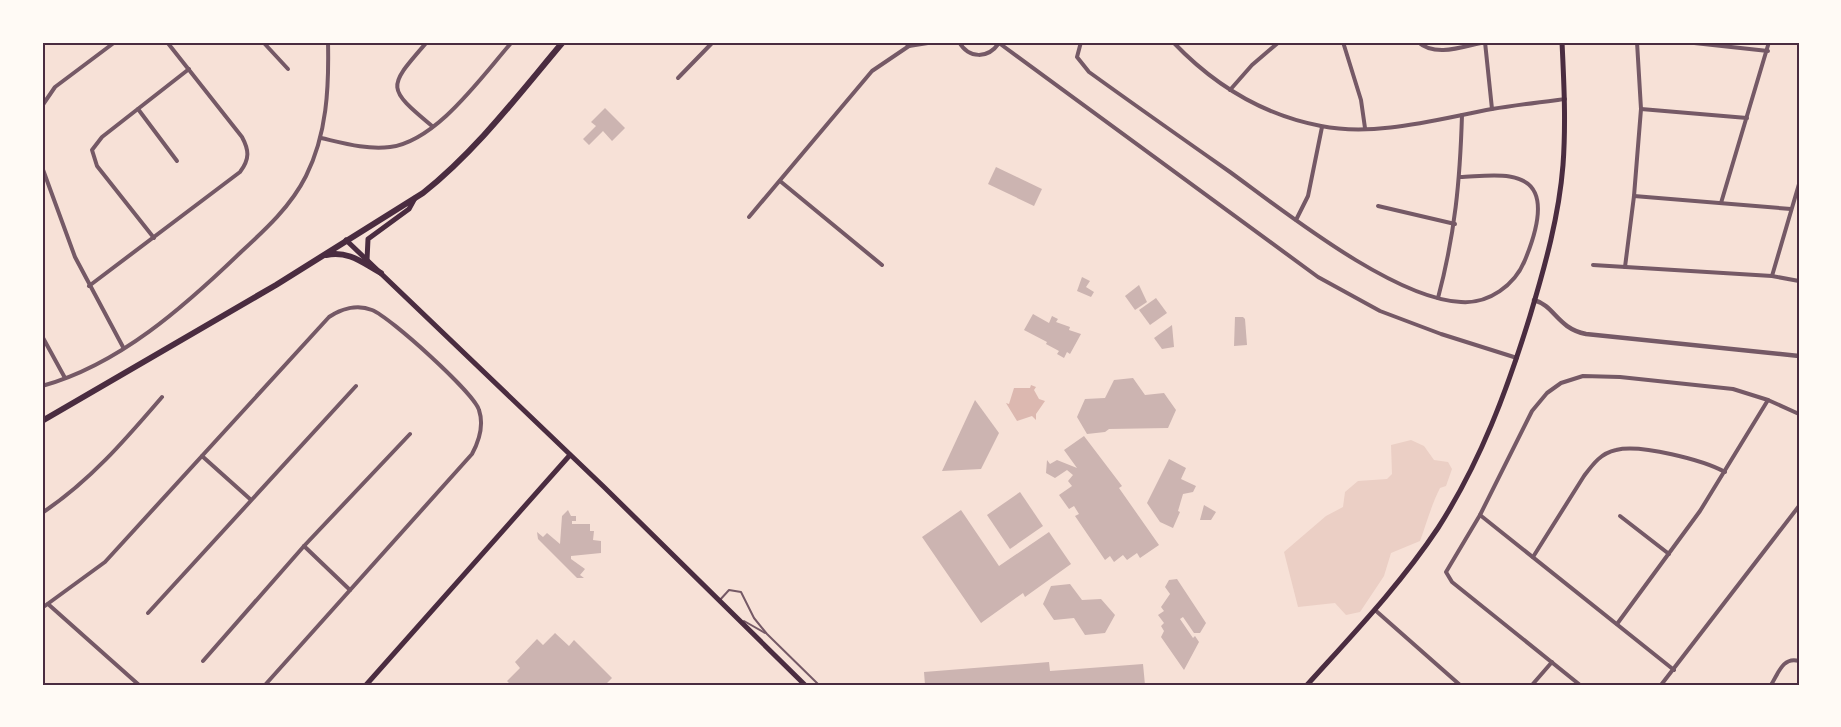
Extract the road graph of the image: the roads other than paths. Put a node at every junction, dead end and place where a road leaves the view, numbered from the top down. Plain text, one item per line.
1 (115, 42) edge
2 (167, 42) edge
3 (263, 42) edge
4 (328, 42) edge
5 (427, 42) edge
6 (512, 42) edge
7 (563, 42) edge
8 (713, 42) edge
9 (905, 42) edge
10 (934, 42) edge
11 (959, 42) edge
12 (1081, 42) edge
13 (1173, 42) edge
14 (1279, 42) edge
15 (1343, 42) edge
16 (1418, 42) edge
17 (1485, 42) edge
18 (1562, 42) edge
19 (1637, 42) edge
20 (1685, 42) edge
21 (1769, 42) edge
22 (999, 43) edge
23 (1699, 43) edge
24 (909, 46) junction
25 (1768, 51) junction
26 (189, 69) junction
27 (288, 69) dead end
28 (678, 78) dead end
29 (1230, 90) junction
30 (1565, 99) junction
31 (42, 106) edge
32 (138, 109) junction
33 (1492, 109) junction
34 (1641, 110) junction
35 (1462, 115) junction
36 (1747, 118) junction
37 (432, 126) junction
38 (1322, 127) junction
39 (1365, 128) junction
40 (321, 138) junction
41 (177, 161) dead end
42 (42, 167) edge
43 (1460, 177) junction
44 (780, 181) junction
45 (1799, 184) edge
46 (1634, 196) junction
47 (415, 198) junction
48 (1721, 203) junction
49 (1378, 206) dead end
50 (1791, 209) junction
51 (748, 217) dead end
52 (1296, 220) junction
53 (1455, 224) junction
54 (154, 237) junction
55 (346, 240) junction
56 (323, 255) junction
57 (367, 260) junction
58 (882, 265) dead end
59 (1593, 265) dead end
60 (1624, 267) junction
61 (381, 273) junction
62 (1772, 276) junction
63 (1799, 281) edge
64 (88, 286) junction
65 (1438, 298) junction
66 (1534, 300) junction
67 (42, 336) edge
68 (123, 347) junction
69 (1799, 356) edge
70 (1517, 358) junction
71 (65, 378) junction
72 (42, 386) edge
73 (356, 386) dead end
74 (162, 397) dead end
75 (1768, 400) junction
76 (1799, 414) edge
77 (42, 421) edge
78 (410, 434) dead end
79 (570, 455) junction
80 (202, 456) junction
81 (1725, 472) junction
82 (250, 499) junction
83 (1799, 506) edge
84 (42, 513) edge
85 (1480, 515) junction
86 (1620, 516) dead end
87 (304, 546) junction
88 (1669, 554) junction
89 (1533, 557) junction
90 (350, 590) junction
91 (719, 601) junction
92 (48, 604) junction
93 (42, 608) edge
94 (1375, 610) junction
95 (148, 613) dead end
96 (734, 615) junction
97 (1617, 624) junction
98 (767, 634) junction
99 (203, 661) dead end
100 (1552, 662) junction
101 (1799, 662) edge
102 (1674, 670) junction
103 (1455, 680) junction
104 (139, 685) edge
105 (265, 685) edge
106 (366, 685) edge
107 (805, 685) edge
108 (819, 685) edge
109 (1307, 685) edge
110 (1450, 685) edge
111 (1461, 685) edge
112 (1532, 685) edge
113 (1580, 685) edge
114 (1661, 685) edge
115 (1771, 685) edge

1 - 31 street
2 - 26 street
3 - 27 street
4 - 40 street
5 - 37 street
6 - 37 street
7 - 47 main road
8 - 28 street
9 - 24 street
10 - 24 street
11 - 22 street
12 - 52 street
13 - 29 street
14 - 29 street
15 - 39 street
16 - 17 street
17 - 33 street
18 - 30 main road
19 - 34 street
20 - 23 street
21 - 25 street
22 - 70 street
23 - 25 street
24 - 44 street
25 - 36 street
26 - 32 street
26 - 54 street
29 - 38 street
30 - 33 street
30 - 66 main road
32 - 41 street
32 - 54 street
33 - 35 street
34 - 36 street
34 - 46 street
35 - 39 street
35 - 43 street
36 - 48 street
37 - 40 street
38 - 39 street
38 - 52 street
40 - 68 street
42 - 64 street
43 - 53 street
43 - 65 street
44 - 51 street
44 - 58 street
45 - 50 street
46 - 48 street
46 - 60 street
47 - 55 main road
47 - 57 main road
48 - 50 street
49 - 53 street
50 - 62 street
52 - 65 street
53 - 65 street
54 - 64 street
55 - 56 main road
55 - 57 main road
56 - 61 main road
56 - 77 main road
57 - 61 main road
59 - 60 street
60 - 62 street
61 - 79 main road
62 - 63 street
64 - 68 street
66 - 69 street
66 - 70 main road
67 - 71 street
68 - 71 street
70 - 94 main road
71 - 72 street
73 - 82 street
74 - 84 street
75 - 76 street
75 - 81 street
75 - 85 street
78 - 87 street
79 - 91 main road
79 - 106 main road
80 - 82 street
80 - 90 street
80 - 92 street
81 - 88 street
81 - 89 street
82 - 95 street
83 - 102 street
85 - 89 street
85 - 100 street
86 - 88 street
87 - 90 street
87 - 99 street
88 - 97 street
89 - 97 street
90 - 105 street
91 - 96 main road
91 - 98 lane
92 - 93 street
92 - 104 street
94 - 103 street
94 - 109 main road
96 - 98 lane
96 - 107 main road
97 - 102 street
98 - 108 lane
100 - 112 street
100 - 113 street
101 - 115 street
102 - 114 street
103 - 110 street
103 - 111 street

